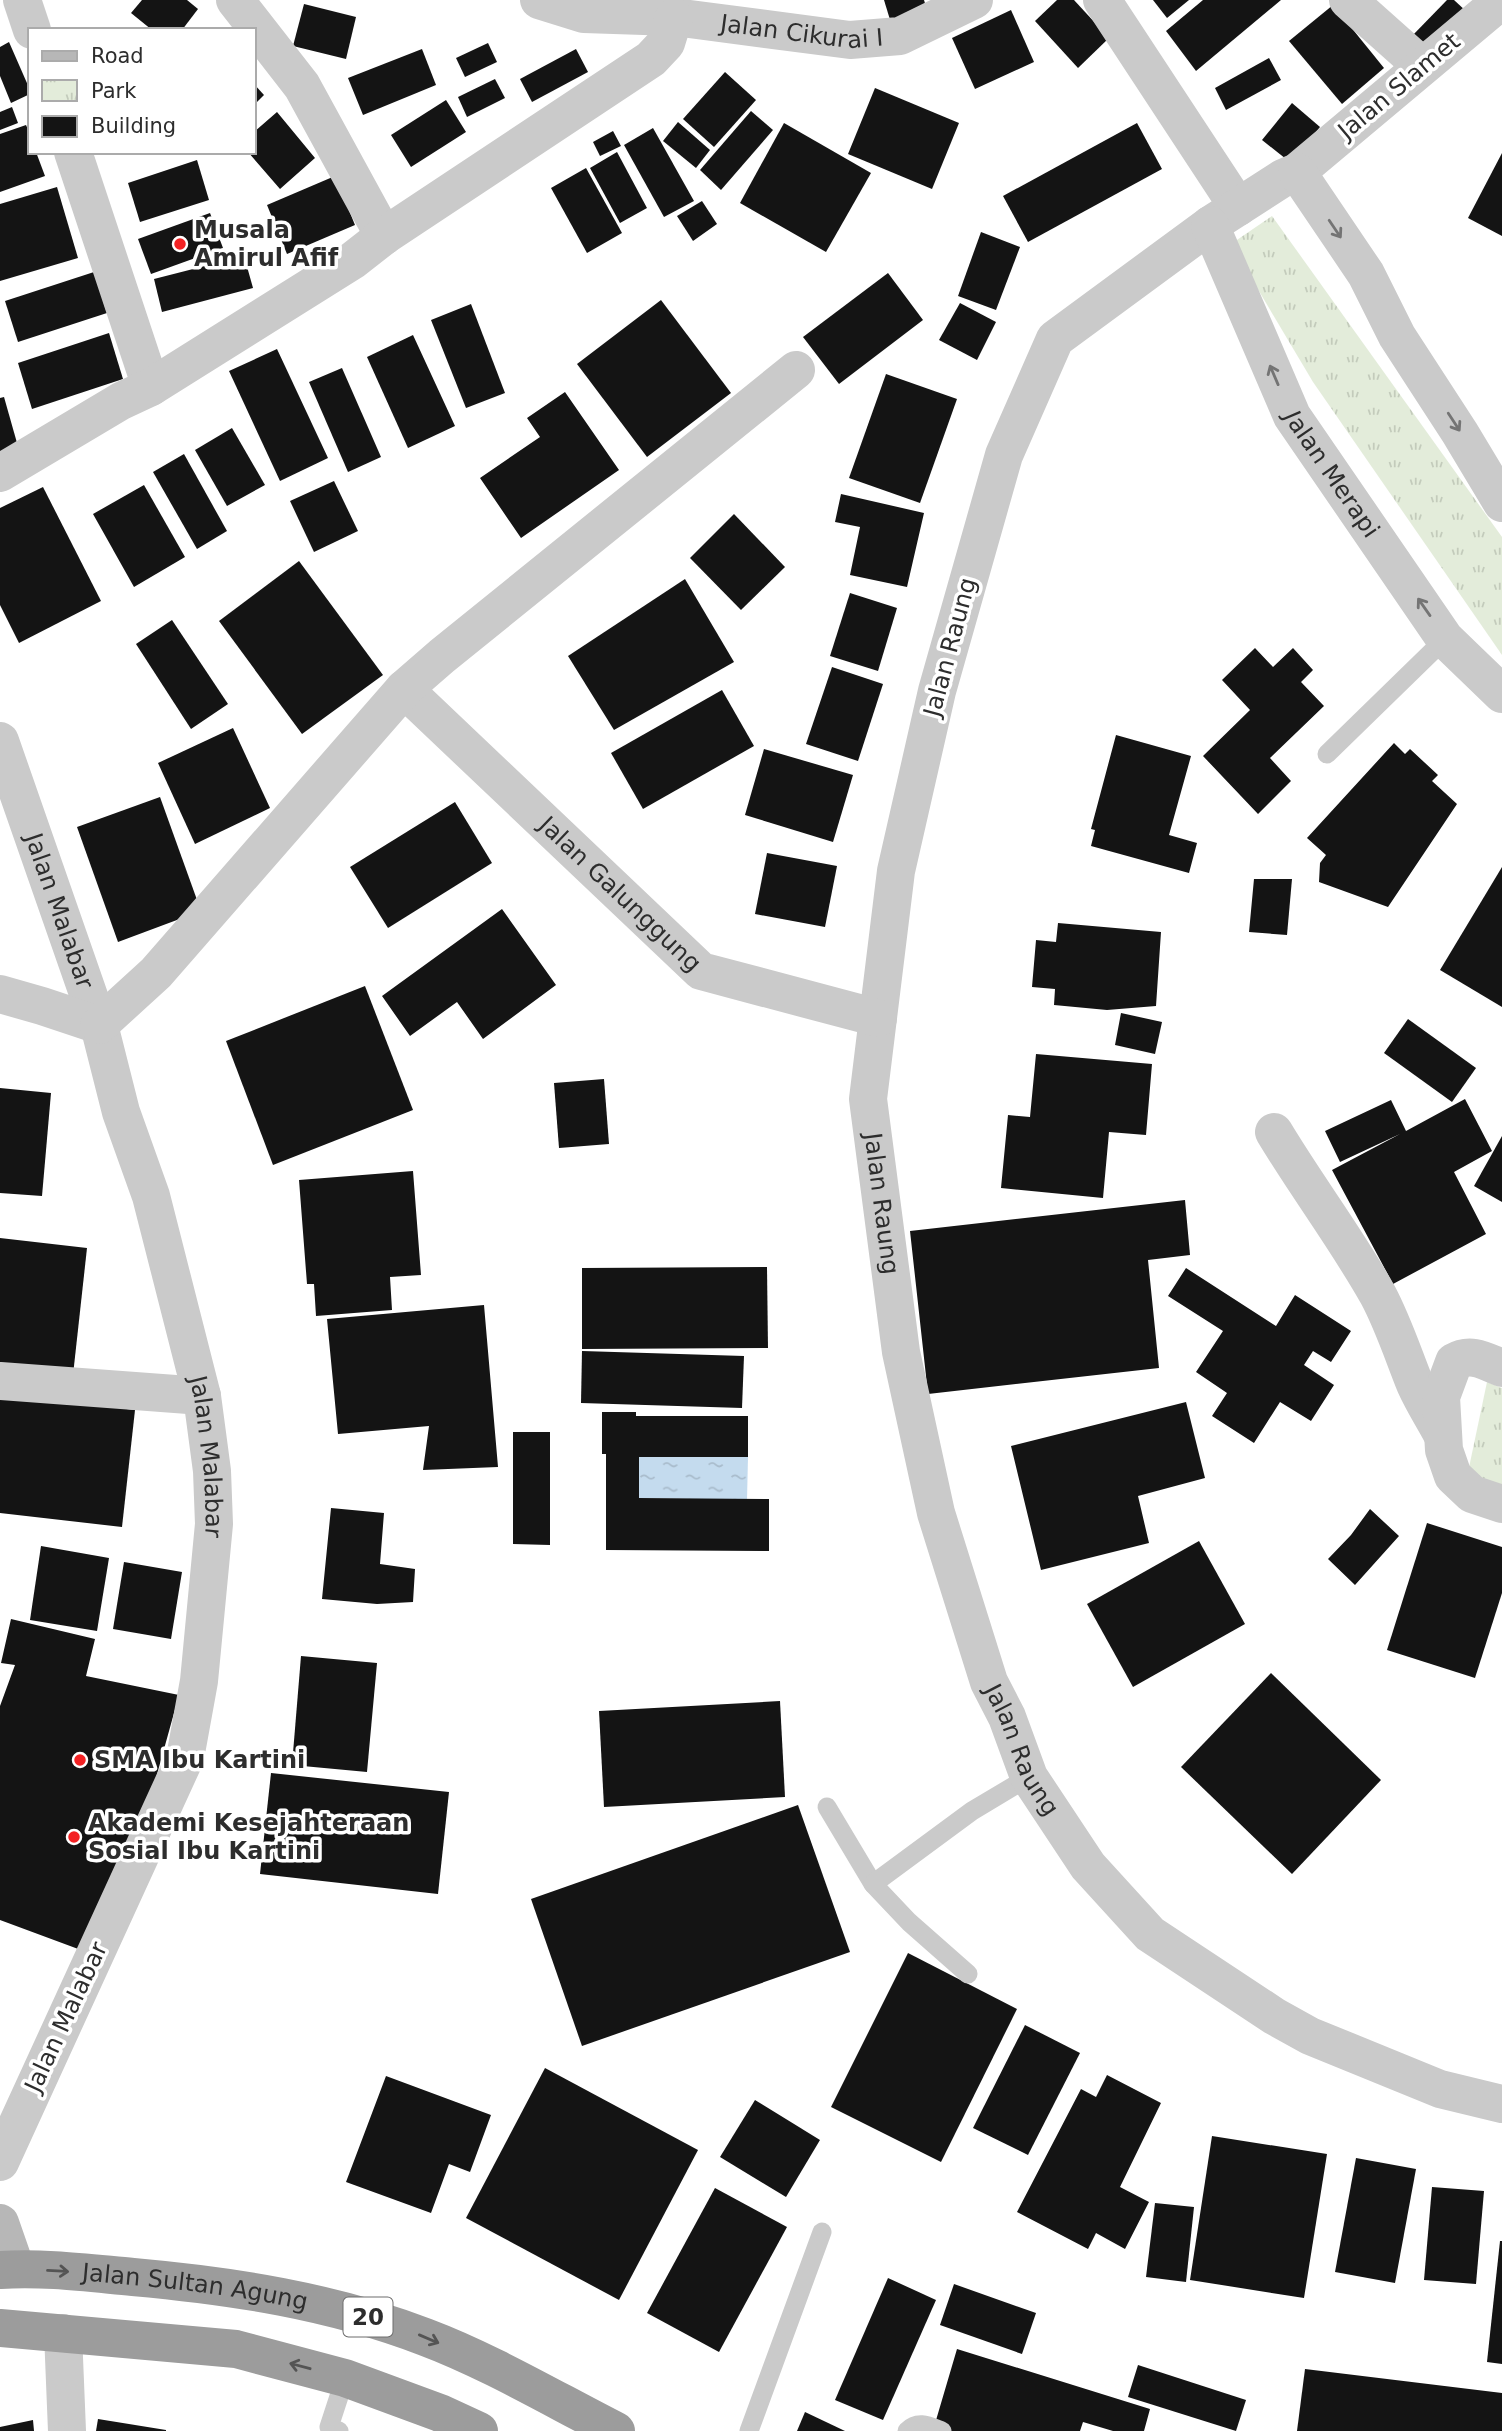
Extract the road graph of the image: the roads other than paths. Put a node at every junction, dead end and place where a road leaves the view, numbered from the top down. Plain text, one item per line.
1 (22, 0) edge
2 (235, 0) edge
3 (539, 0) edge
4 (974, 0) edge
5 (1102, 0) edge
6 (1348, 0) edge
7 (1502, 0) edge
8 (586, 7) edge
9 (0, 10) edge
10 (674, 17) junction
11 (31, 28) edge
12 (1422, 66) junction
13 (74, 154) edge
14 (1297, 172) junction
15 (1224, 216) junction
16 (384, 236) junction
17 (796, 370) dead end
18 (151, 387) junction
19 (0, 472) edge
20 (1502, 503) edge
21 (1445, 639) junction
22 (404, 689) junction
23 (1502, 694) edge
24 (0, 741) edge
25 (1327, 754) dead end
26 (0, 994) edge
27 (878, 1018) junction
28 (99, 1025) junction
29 (1274, 1132) dead end
30 (1502, 1368) edge
31 (0, 1381) edge
32 (202, 1396) junction
33 (1443, 1436) junction
34 (1502, 1504) edge
35 (1029, 1777) junction
36 (827, 1807) dead end
37 (873, 1884) junction
38 (968, 1975) dead end
39 (1502, 2104) edge
40 (0, 2162) edge
41 (0, 2223) edge
42 (822, 2232) dead end
43 (8, 2269) edge
44 (0, 2328) edge
45 (63, 2333) junction
46 (345, 2378) junction
47 (67, 2431) edge
48 (339, 2431) edge
49 (480, 2431) edge
50 (616, 2431) edge
51 (749, 2431) edge
52 (907, 2431) edge
53 (942, 2431) edge

1 - 9 street
1 - 11 street
2 - 16 street
3 - 8 street, Jalan Cikurai I
4 - 10 street, Jalan Cikurai I
5 - 15 street, Jalan Merapi
6 - 12 street
7 - 12 street, Jalan Slamet
8 - 10 street, Jalan Cikurai I
10 - 16 street
12 - 14 street, Jalan Slamet
13 - 18 street
14 - 15 street, Jalan Raung
14 -> 20 street
21 -> 15 street, Jalan Merapi
15 - 27 street, Jalan Raung
16 - 18 street
17 - 22 street
18 - 19 street
21 - 23 street, Jalan Merapi
21 - 25 lane
22 - 27 street, Jalan Galunggung
22 - 28 street
24 - 28 street, Jalan Malabar
26 - 28 street
27 - 35 street, Jalan Raung
28 - 32 street, Jalan Malabar
29 - 33 street
30 - 33 street
31 - 32 street
32 - 40 street, Jalan Malabar
33 - 34 street
35 - 37 lane
35 - 39 street, Jalan Raung
36 - 37 lane
37 - 38 lane
41 - 43 main road
42 - 51 lane
43 -> 50 highway, Jalan Sultan Agung / 20
44 - 45 highway
46 -> 45 highway
45 - 47 street
46 - 48 lane
46 - 49 highway
52 - 53 lane

